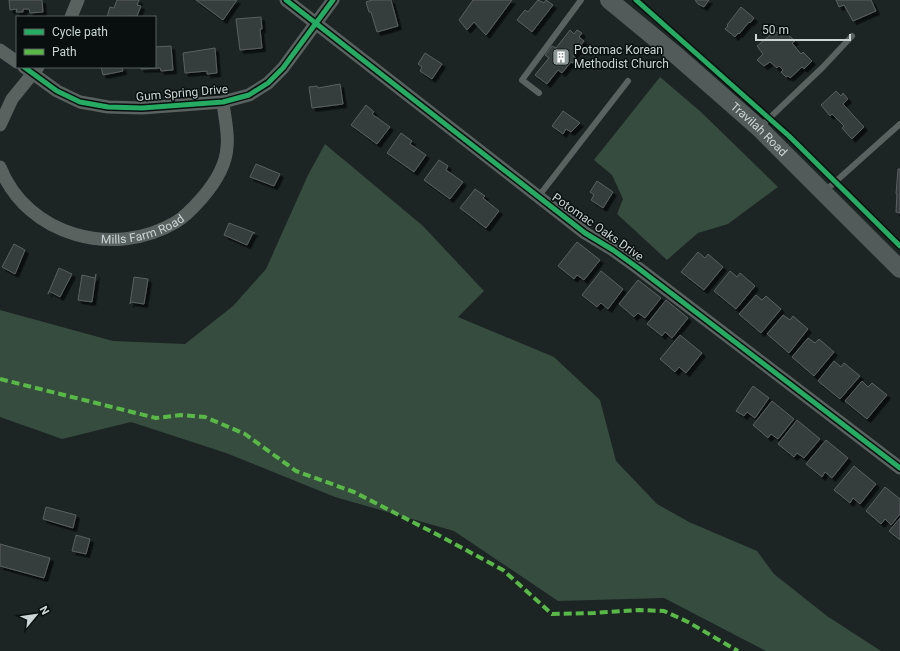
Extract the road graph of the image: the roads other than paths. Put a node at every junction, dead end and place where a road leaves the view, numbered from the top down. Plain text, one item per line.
1 (78, 0) edge
2 (286, 0) edge
3 (333, 0) edge
4 (581, 0) edge
5 (609, 0) edge
6 (71, 16) edge
7 (316, 22) junction
8 (852, 36) dead end
9 (0, 50) edge
10 (16, 61) edge
11 (32, 69) edge
12 (628, 81) dead end
13 (539, 93) dead end
14 (223, 102) junction
15 (900, 124) edge
16 (0, 125) edge
17 (759, 128) junction
18 (0, 167) edge
19 (823, 192) junction
20 (538, 197) junction
21 (900, 269) edge
22 (900, 468) edge

1 - 6 street
2 - 7 street, Potomac Oaks Drive
3 - 7 street, Gum Spring Drive
4 - 13 lane
5 - 17 main road, Travilah Road
7 - 14 street, Gum Spring Drive
7 - 20 street, Potomac Oaks Drive
8 - 17 lane
9 - 10 street
11 - 14 street, Gum Spring Drive
11 - 16 street
12 - 20 lane
14 - 18 street, Mills Farm Road
15 - 19 lane
17 - 19 main road, Travilah Road
19 - 21 main road, Travilah Road
20 - 22 street, Potomac Oaks Drive

